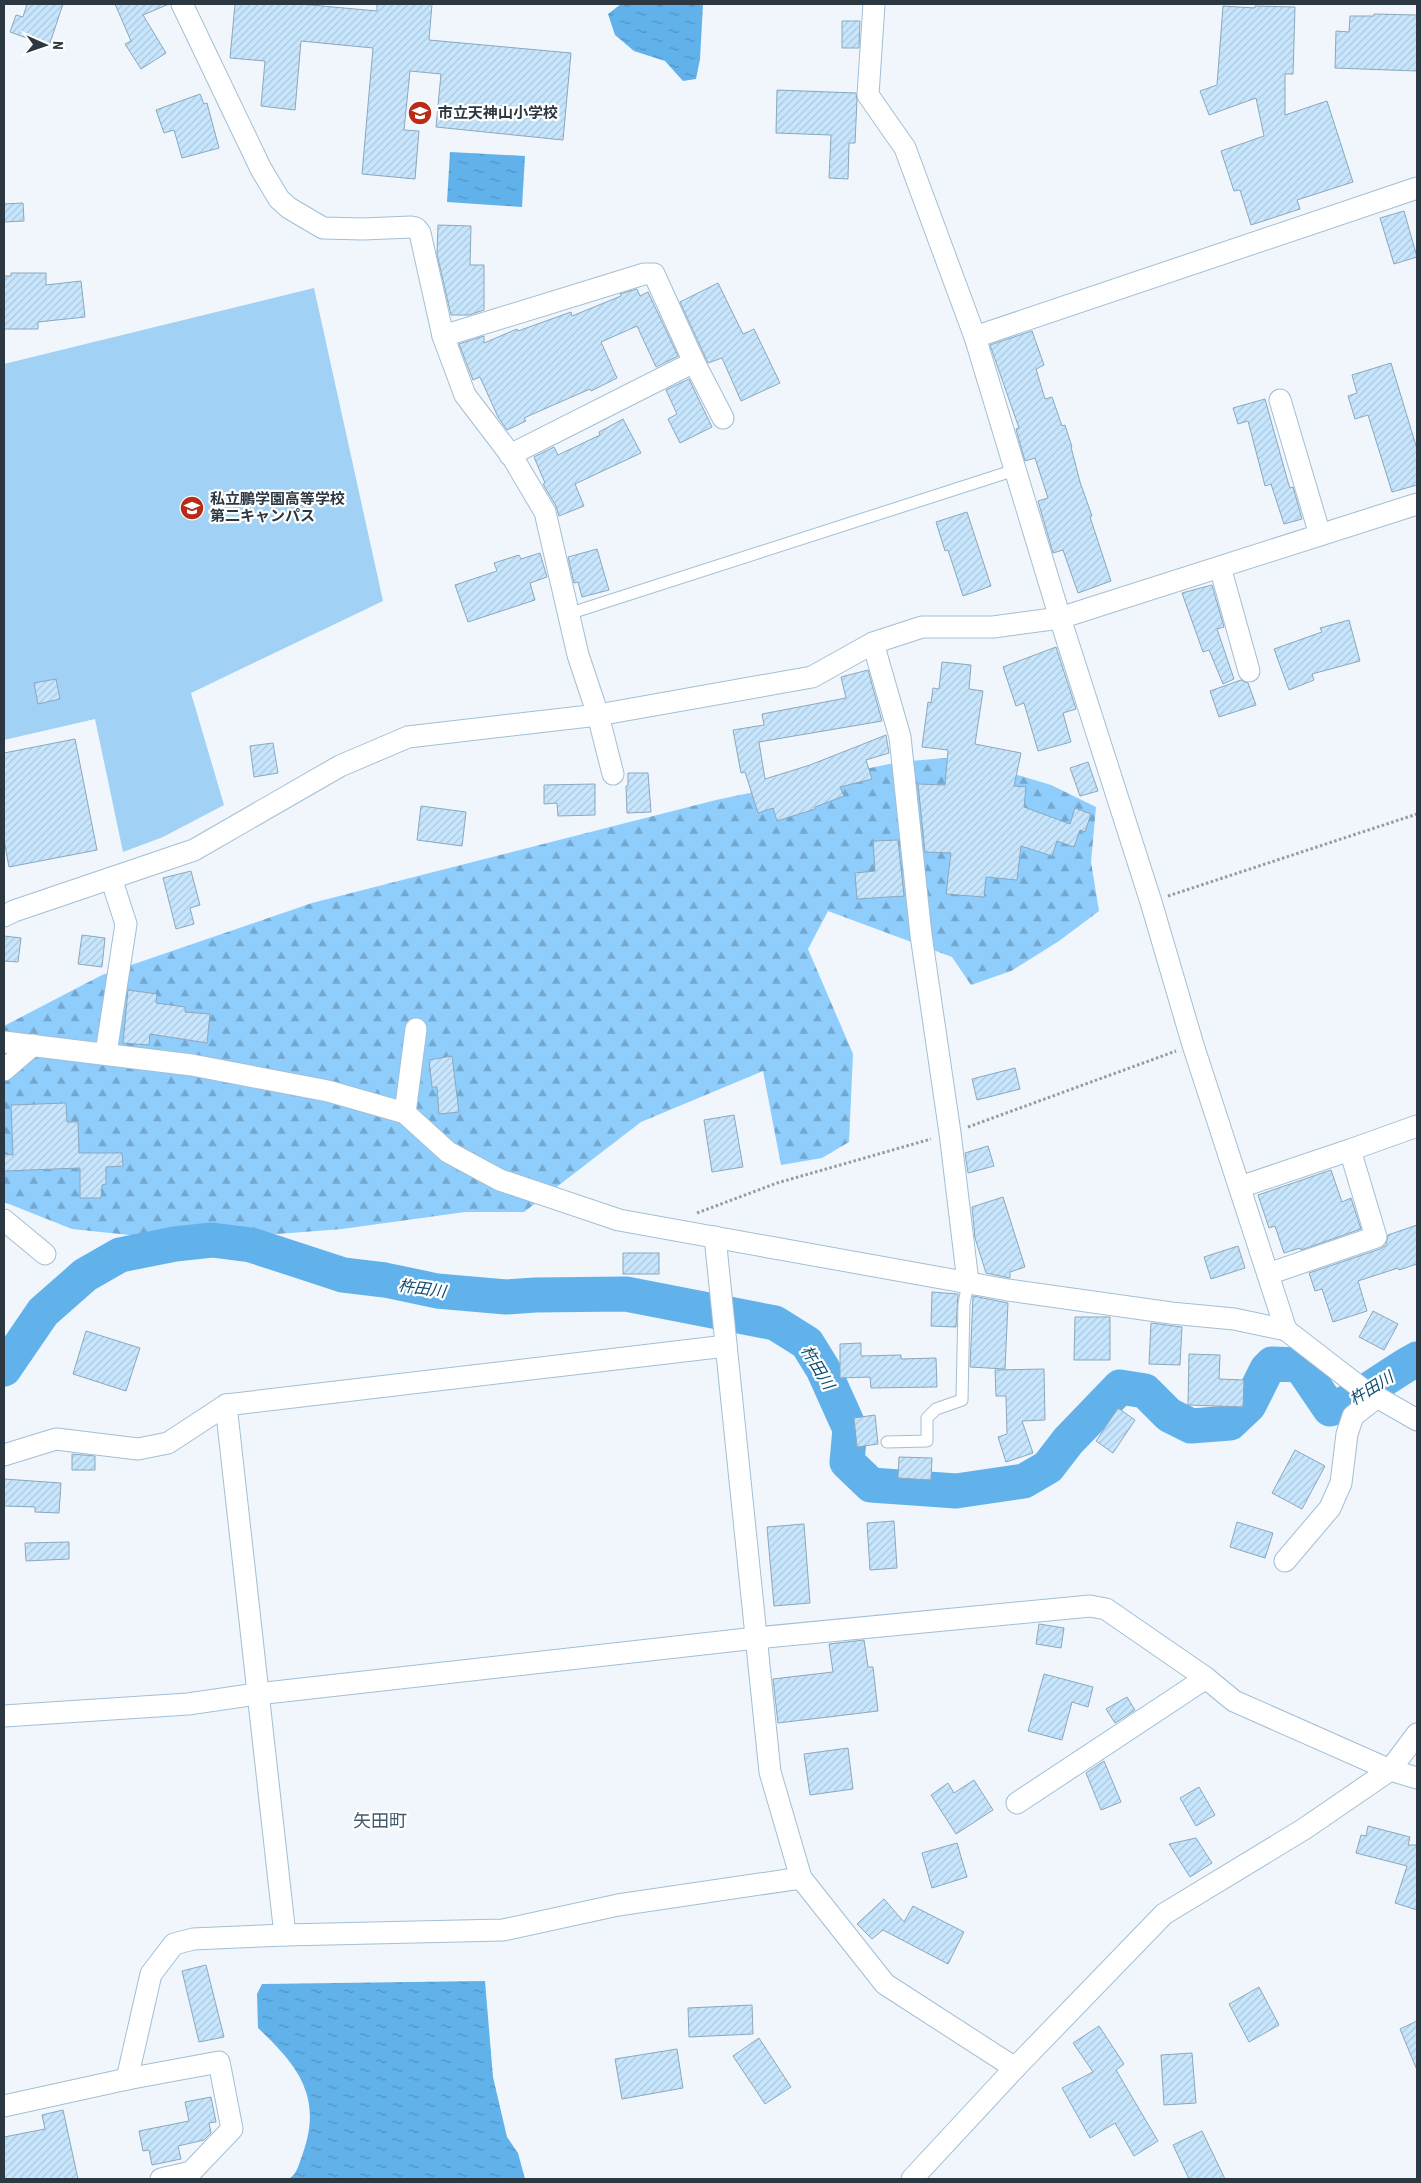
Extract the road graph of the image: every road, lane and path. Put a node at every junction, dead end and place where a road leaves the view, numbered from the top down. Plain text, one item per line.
1 (182, 4) edge
2 (874, 4) edge
3 (1417, 188) edge
4 (443, 336) junction
5 (975, 337) junction
6 (694, 362) junction
7 (1280, 400) dead end
8 (723, 418) dead end
9 (510, 455) junction
10 (1015, 470) junction
11 (1417, 504) edge
12 (1320, 535) junction
13 (1220, 567) junction
14 (568, 614) junction
15 (1060, 618) junction
16 (874, 643) junction
17 (1249, 671) dead end
18 (598, 715) junction
19 (614, 774) dead end
20 (1417, 814) edge
21 (111, 878) junction
22 (1151, 902) junction
23 (4, 916) edge
24 (416, 1029) dead end
25 (4, 1042) edge
26 (33, 1045) junction
27 (1193, 1045) junction
28 (106, 1053) junction
29 (4, 1070) edge
30 (405, 1114) junction
31 (1417, 1126) edge
32 (950, 1133) junction
33 (1350, 1150) junction
34 (1240, 1188) junction
35 (696, 1214) dead end
36 (4, 1220) edge
37 (715, 1237) junction
38 (45, 1254) dead end
39 (1268, 1274) junction
40 (968, 1282) junction
41 (1286, 1330) junction
42 (726, 1346) junction
43 (1368, 1393) junction
44 (226, 1405) junction
45 (1417, 1420) edge
46 (887, 1442) dead end
47 (4, 1455) edge
48 (1285, 1562) dead end
49 (756, 1638) junction
50 (1206, 1678) junction
51 (257, 1694) junction
52 (4, 1716) edge
53 (1417, 1734) edge
54 (1390, 1770) junction
55 (1417, 1778) edge
56 (1017, 1803) dead end
57 (801, 1878) junction
58 (284, 1935) junction
59 (1015, 2068) junction
60 (127, 2079) junction
61 (4, 2106) edge
62 (161, 2179) edge
63 (912, 2179) edge

1 - 4 street
2 - 5 street
3 - 5 street
4 - 6 street
4 - 9 street
5 - 10 street
6 - 8 street
6 - 9 street
7 - 12 street
9 - 14 street
10 - 14 lane
10 - 15 street
11 - 12 street
12 - 13 street
13 - 15 street
13 - 17 street
14 - 18 street
15 - 16 street
15 - 22 street
16 - 18 street
16 - 32 street
18 - 19 street
18 - 21 street
20 - 22 path
21 - 23 street
21 - 28 street
22 - 27 street
24 - 30 street
25 - 26 street
26 - 28 street
26 - 29 street
27 - 32 path
27 - 34 street
28 - 30 street
30 - 37 street
31 - 33 street
32 - 35 path
32 - 40 street
33 - 34 street
33 - 39 street
34 - 39 street
36 - 38 street
37 - 40 street
37 - 42 street
39 - 41 street
40 - 41 street
40 - 46 lane
41 - 43 street
42 - 44 street
42 - 49 street
43 - 45 street
43 - 48 street
44 - 47 street
44 - 51 street
49 - 50 street
49 - 51 street
49 - 57 street
50 - 54 street
50 - 56 street
51 - 52 street
51 - 58 street
53 - 54 street
54 - 55 street
54 - 59 street
57 - 58 street
57 - 59 street
58 - 60 street
59 - 63 street
60 - 61 street
60 - 62 street

